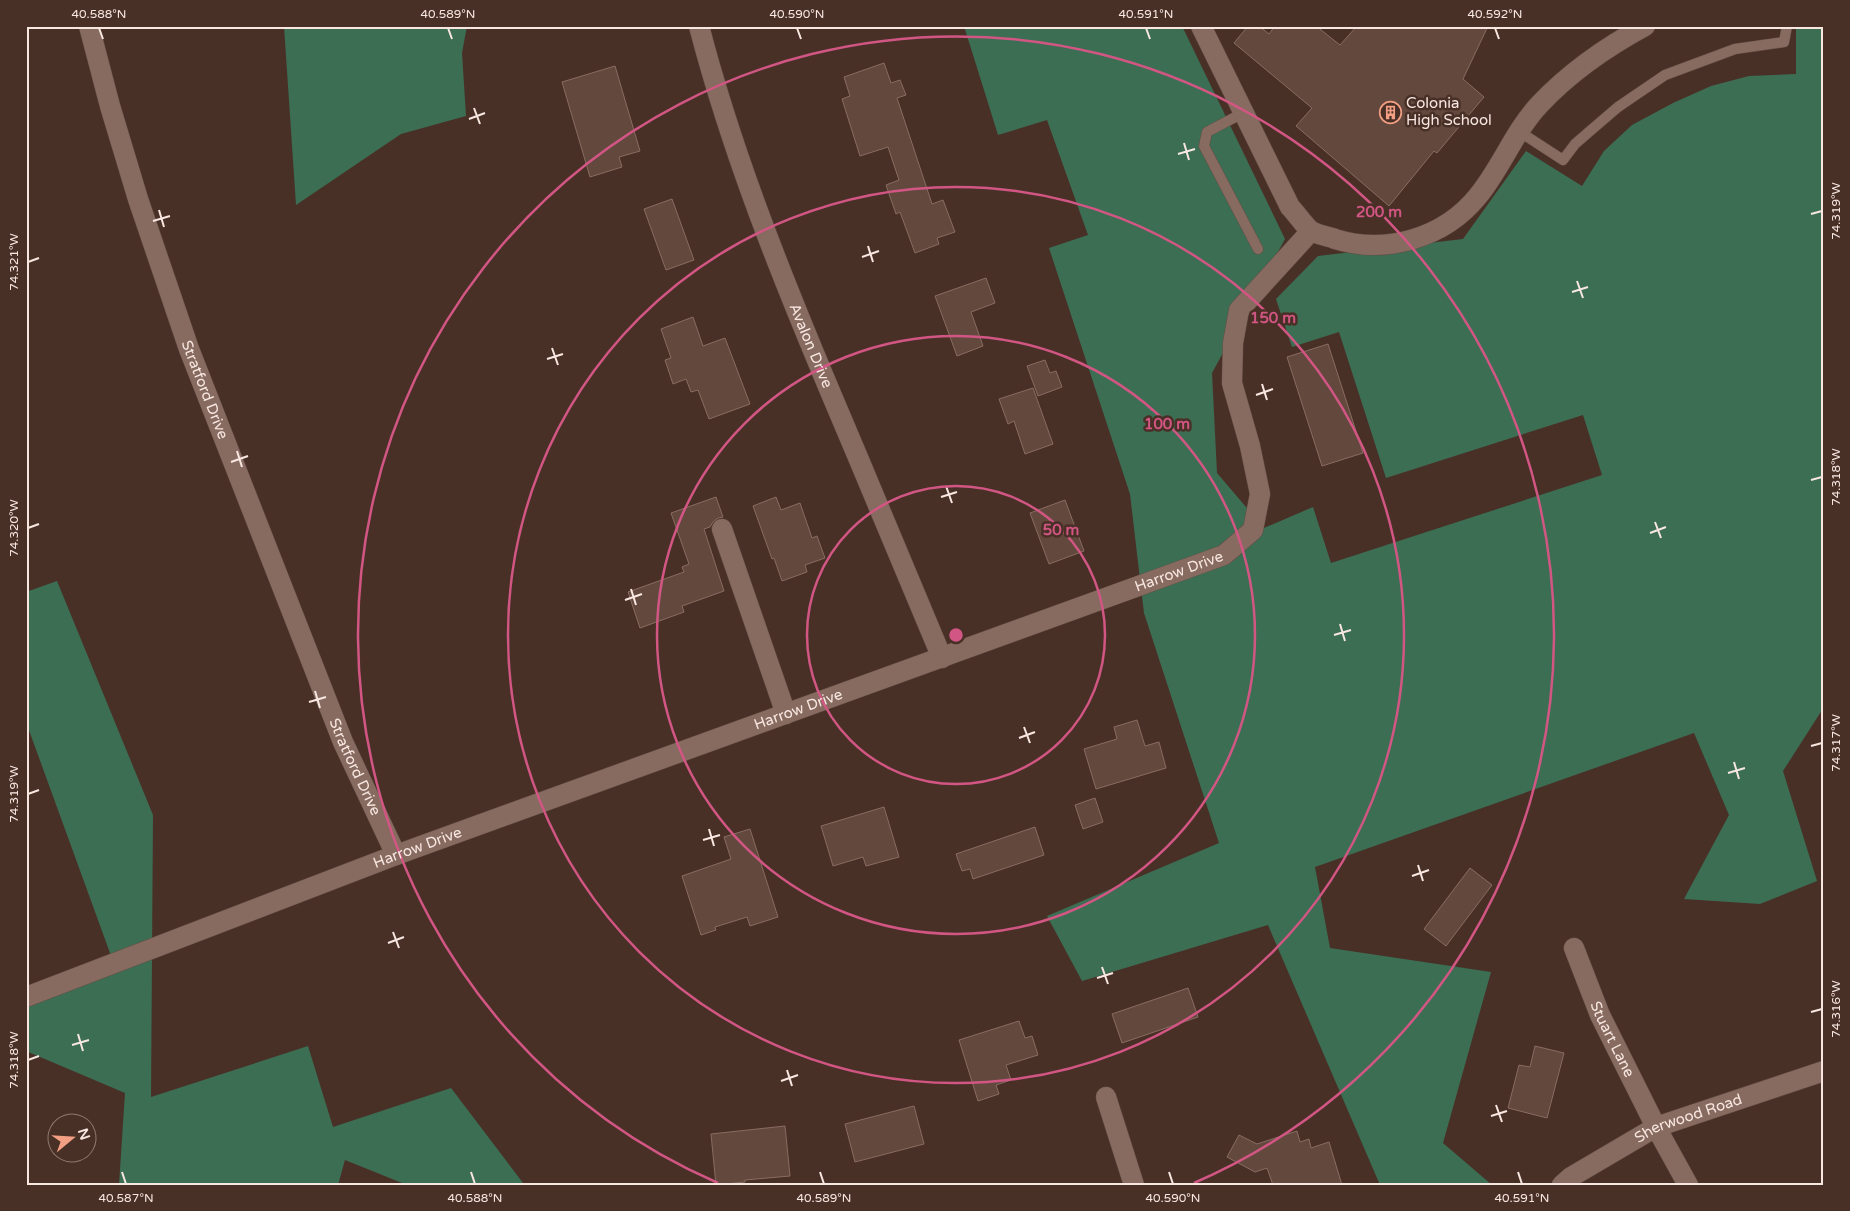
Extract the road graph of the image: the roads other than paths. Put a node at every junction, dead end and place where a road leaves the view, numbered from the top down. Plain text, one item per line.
1 (89, 26) edge
2 (699, 26) edge
3 (1201, 26) edge
4 (1645, 26) edge
5 (1787, 26) edge
6 (1243, 113) junction
7 (1520, 132) junction
8 (1311, 231) junction
9 (1258, 249) dead end
10 (722, 529) dead end
11 (942, 658) junction
12 (786, 714) junction
13 (396, 855) junction
14 (1574, 948) dead end
15 (26, 997) edge
16 (1824, 1071) edge
17 (1106, 1097) dead end
18 (1656, 1127) junction
19 (1134, 1185) edge
20 (1562, 1185) edge
21 (1688, 1185) edge

1 - 13 street, Stratford Drive
2 - 11 street, Avalon Drive
3 - 6 street
4 - 7 street
5 - 7 lane
6 - 8 street
6 - 9 lane
7 - 8 street
8 - 11 street, Harrow Drive
10 - 12 street
11 - 12 street, Harrow Drive
12 - 13 street, Harrow Drive
13 - 15 street, Harrow Drive
14 - 18 street, Stuart Lane
16 - 18 street, Sherwood Road
17 - 19 street
18 - 20 street, Sherwood Road
18 - 21 street, Stuart Lane

